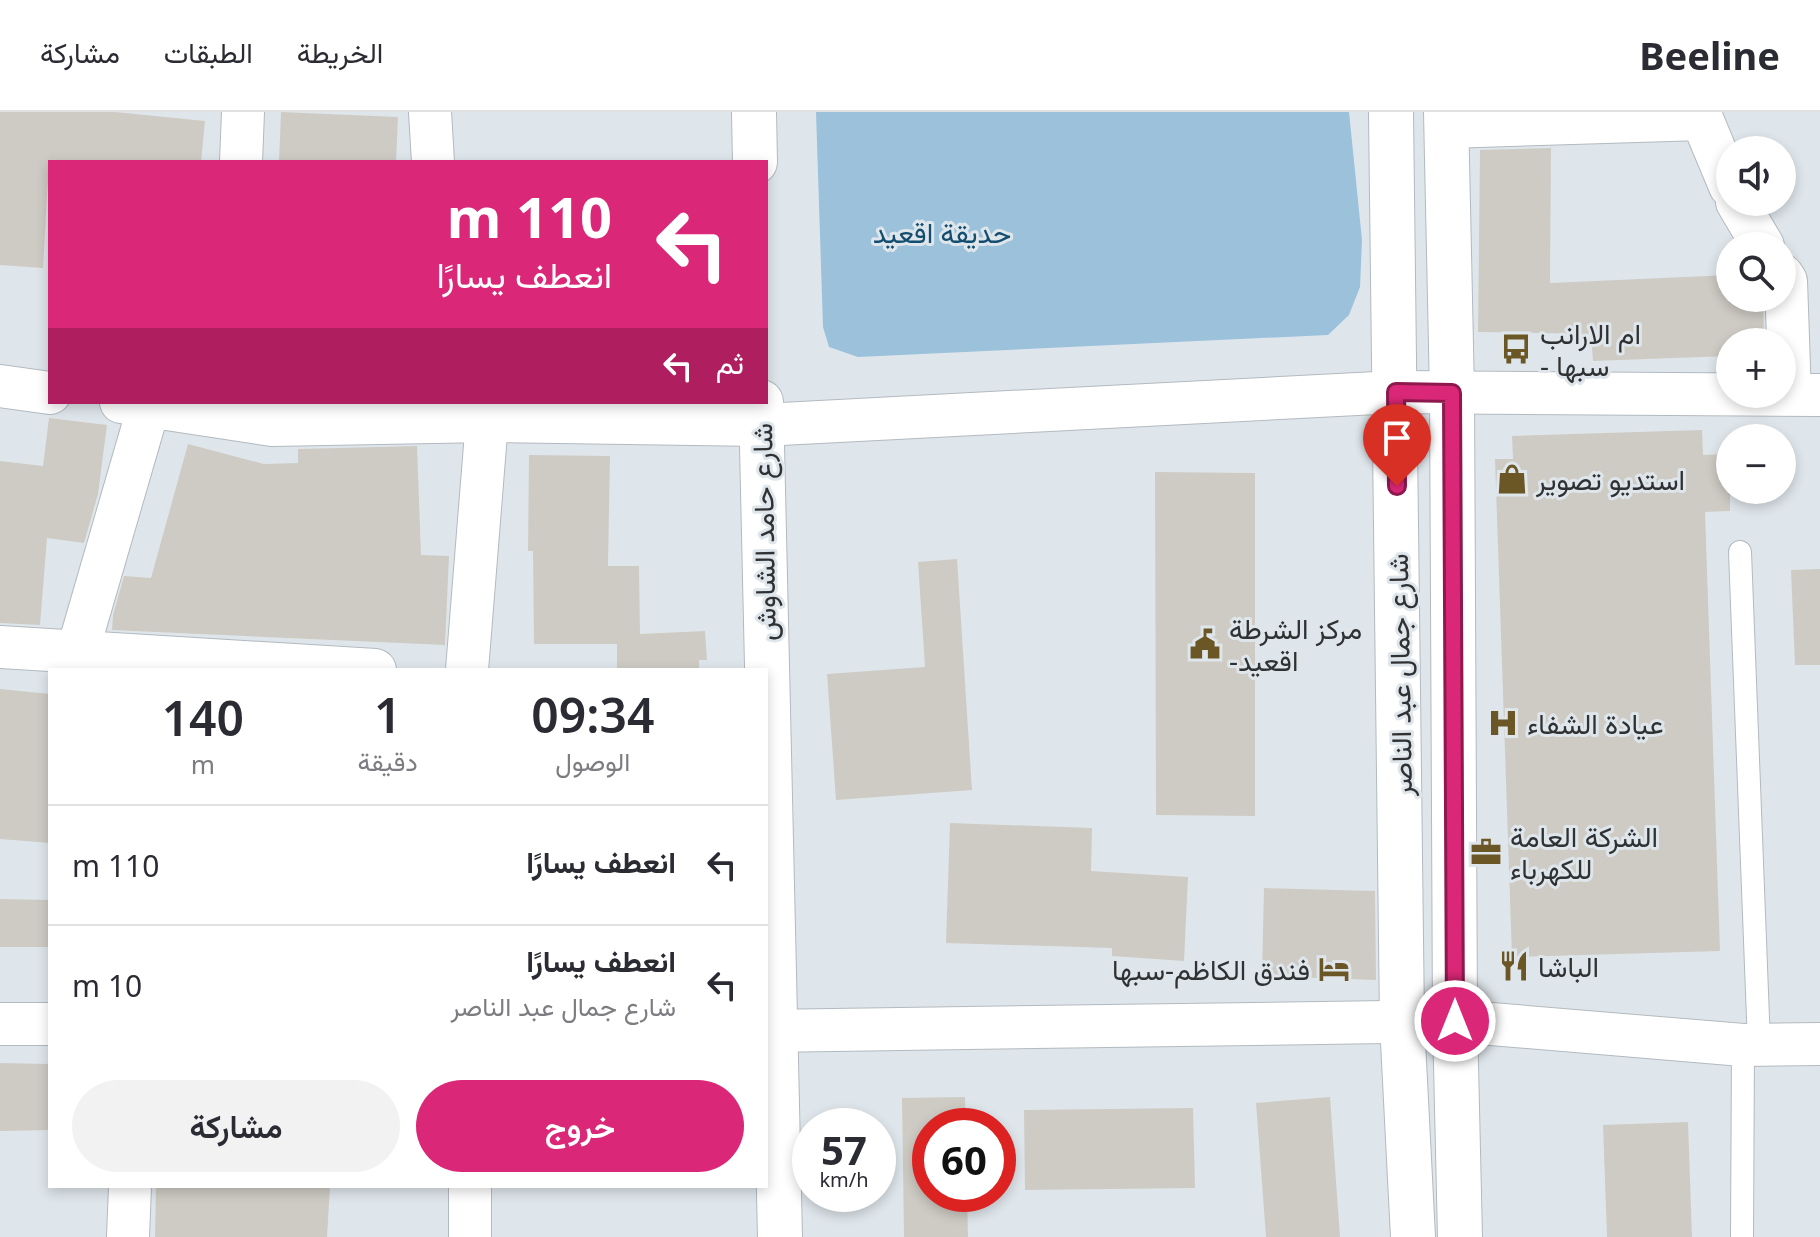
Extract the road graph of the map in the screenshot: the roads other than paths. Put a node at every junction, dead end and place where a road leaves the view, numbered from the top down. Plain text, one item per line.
1 (243, 112) edge
2 (430, 112) edge
3 (754, 112) edge
4 (1391, 112) edge
5 (1702, 115) edge
6 (1447, 120) edge
7 (1716, 150) edge
8 (241, 160) edge
9 (433, 160) edge
10 (755, 160) edge
11 (1791, 312) edge
12 (0, 386) edge
13 (1396, 392) junction
14 (48, 393) edge
15 (1452, 393) junction
16 (1805, 395) edge
17 (135, 404) edge
18 (212, 408) edge
19 (446, 412) edge
20 (761, 413) edge
21 (487, 421) junction
22 (1740, 552) dead end
23 (0, 647) edge
24 (78, 650) junction
25 (345, 668) edge
26 (467, 668) edge
27 (765, 668) edge
28 (768, 894) edge
29 (1455, 1021) junction
30 (1402, 1022) junction
31 (0, 1024) edge
32 (48, 1024) edge
33 (770, 1031) edge
34 (1751, 1044) junction
35 (1820, 1044) edge
36 (130, 1188) edge
37 (470, 1188) edge
38 (128, 1237) edge
39 (470, 1237) edge
40 (780, 1237) edge
41 (1413, 1237) edge
42 (1460, 1237) edge
43 (1742, 1237) edge

1 - 8 street
2 - 9 street
3 - 10 main road
4 - 13 main road, شارع جمال عبد الناصر
5 - 6 street
5 - 7 street
6 - 15 main road, شارع جمال عبد الناصر
11 - 16 street
12 - 14 street
13 - 15 street
13 - 20 street
13 - 30 main road, شارع جمال عبد الناصر
15 - 16 street
15 - 29 main road, شارع جمال عبد الناصر
17 - 18 street
17 - 24 street
18 - 19 street
19 - 21 street
20 - 21 street
20 - 27 main road, شارع حامد الشاوش
21 - 26 street
22 - 34 lane
23 - 24 street
24 - 25 street
28 - 33 main road, شارع حامد الشاوش
29 - 30 street
29 - 34 street
29 - 42 main road, شارع جمال عبد الناصر
30 - 33 street
30 - 41 main road, شارع جمال عبد الناصر
31 - 32 street
33 - 40 main road, شارع حامد الشاوش
34 - 35 street
34 - 43 lane
36 - 38 street
37 - 39 street

